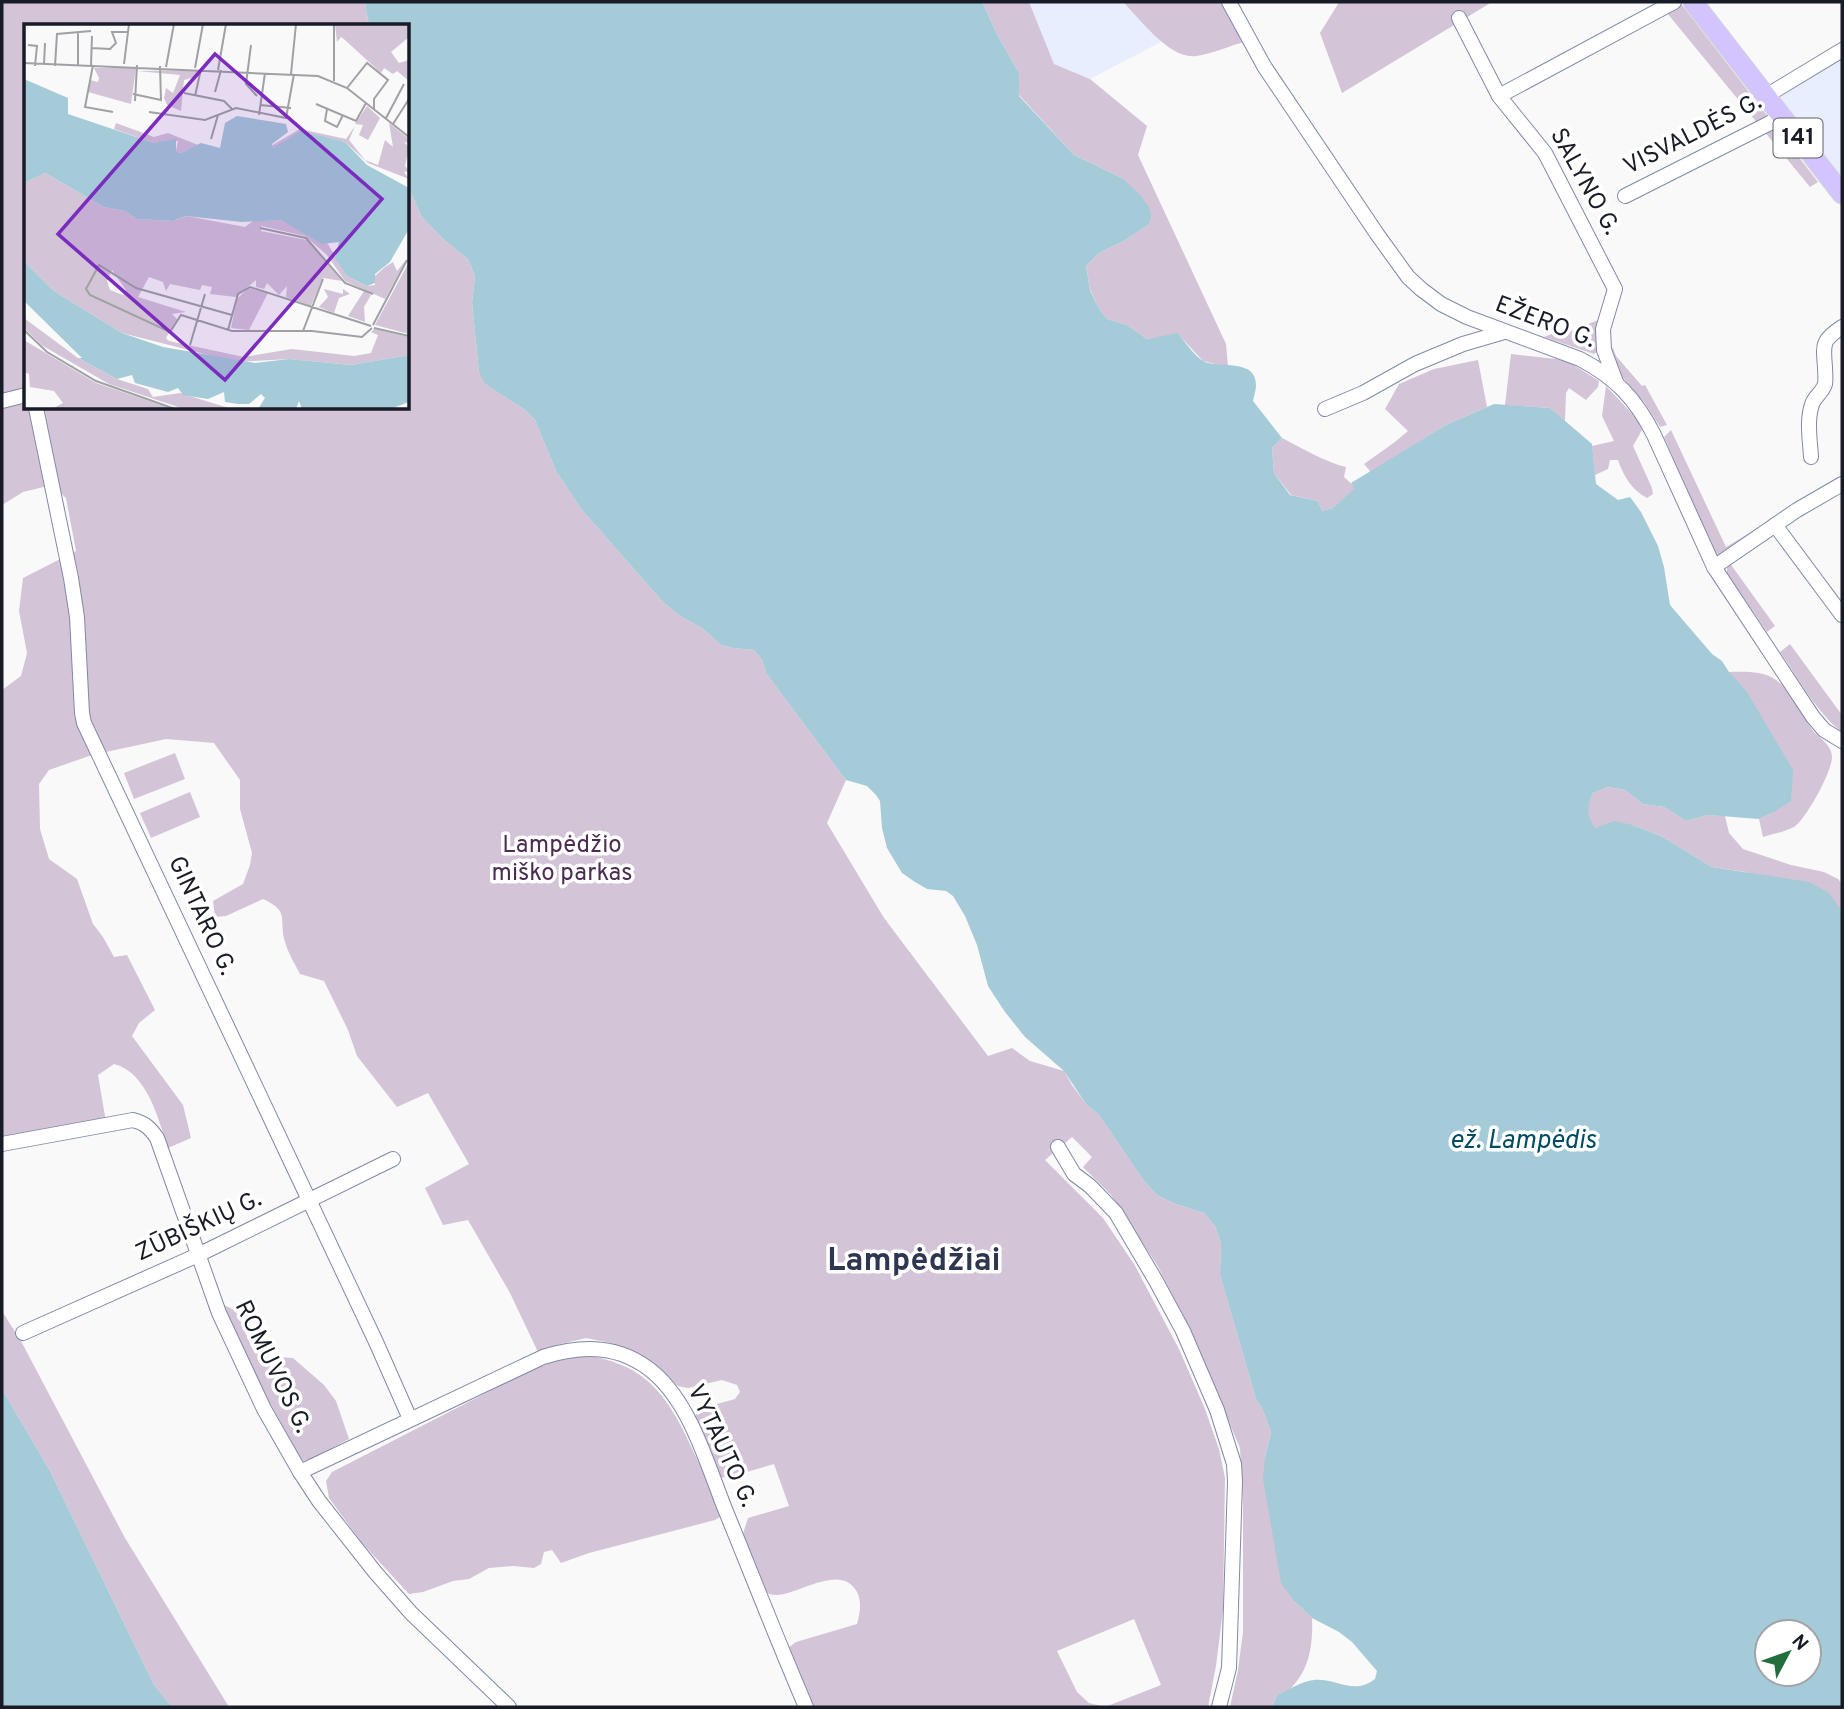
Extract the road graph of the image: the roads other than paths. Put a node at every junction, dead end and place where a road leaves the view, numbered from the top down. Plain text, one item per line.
1 (1229, 2) edge
2 (1674, 2) edge
3 (1693, 2) edge
4 (1459, 18) dead end
5 (1842, 50) edge
6 (1499, 96) junction
7 (1766, 96) junction
8 (1781, 116) junction
9 (1842, 194) edge
10 (1625, 195) dead end
11 (1842, 327) edge
12 (1504, 332) junction
13 (1616, 382) junction
14 (24, 396) edge
15 (2, 401) edge
16 (1325, 409) dead end
17 (36, 410) edge
18 (1811, 457) dead end
19 (1842, 484) edge
20 (1775, 525) junction
21 (1714, 567) junction
22 (1842, 615) edge
23 (1842, 741) edge
24 (2, 1144) edge
25 (1058, 1147) dead end
26 (393, 1159) dead end
27 (309, 1200) junction
28 (198, 1255) junction
29 (23, 1333) dead end
30 (410, 1419) junction
31 (300, 1472) junction
32 (509, 1707) edge
33 (806, 1707) edge
34 (1219, 1707) edge

1 - 12 street, EŽERO G.
2 - 6 street
3 - 7 main road, 141
4 - 6 street, SALYNO G.
5 - 7 street
6 - 13 street, SALYNO G.
7 - 8 main road, 141
8 - 9 main road, 141
8 - 10 street, VISVALDĖS G.
11 - 18 street
12 - 13 street, EŽERO G.
12 - 16 street
13 - 21 street, EŽERO G.
14 - 15 street
17 - 27 street, GINTARO G.
19 - 20 street
20 - 21 street
20 - 22 street
21 - 23 street, EŽERO G.
24 - 28 street, ROMUVOS G.
25 - 34 street
26 - 27 street, ZŪBIŠKIŲ G.
27 - 28 street, ZŪBIŠKIŲ G.
27 - 30 street, GINTARO G.
28 - 29 street, ZŪBIŠKIŲ G.
28 - 31 street, ROMUVOS G.
30 - 31 street, VYTAUTO G.
30 - 33 street, VYTAUTO G.
31 - 32 street, ROMUVOS G.

